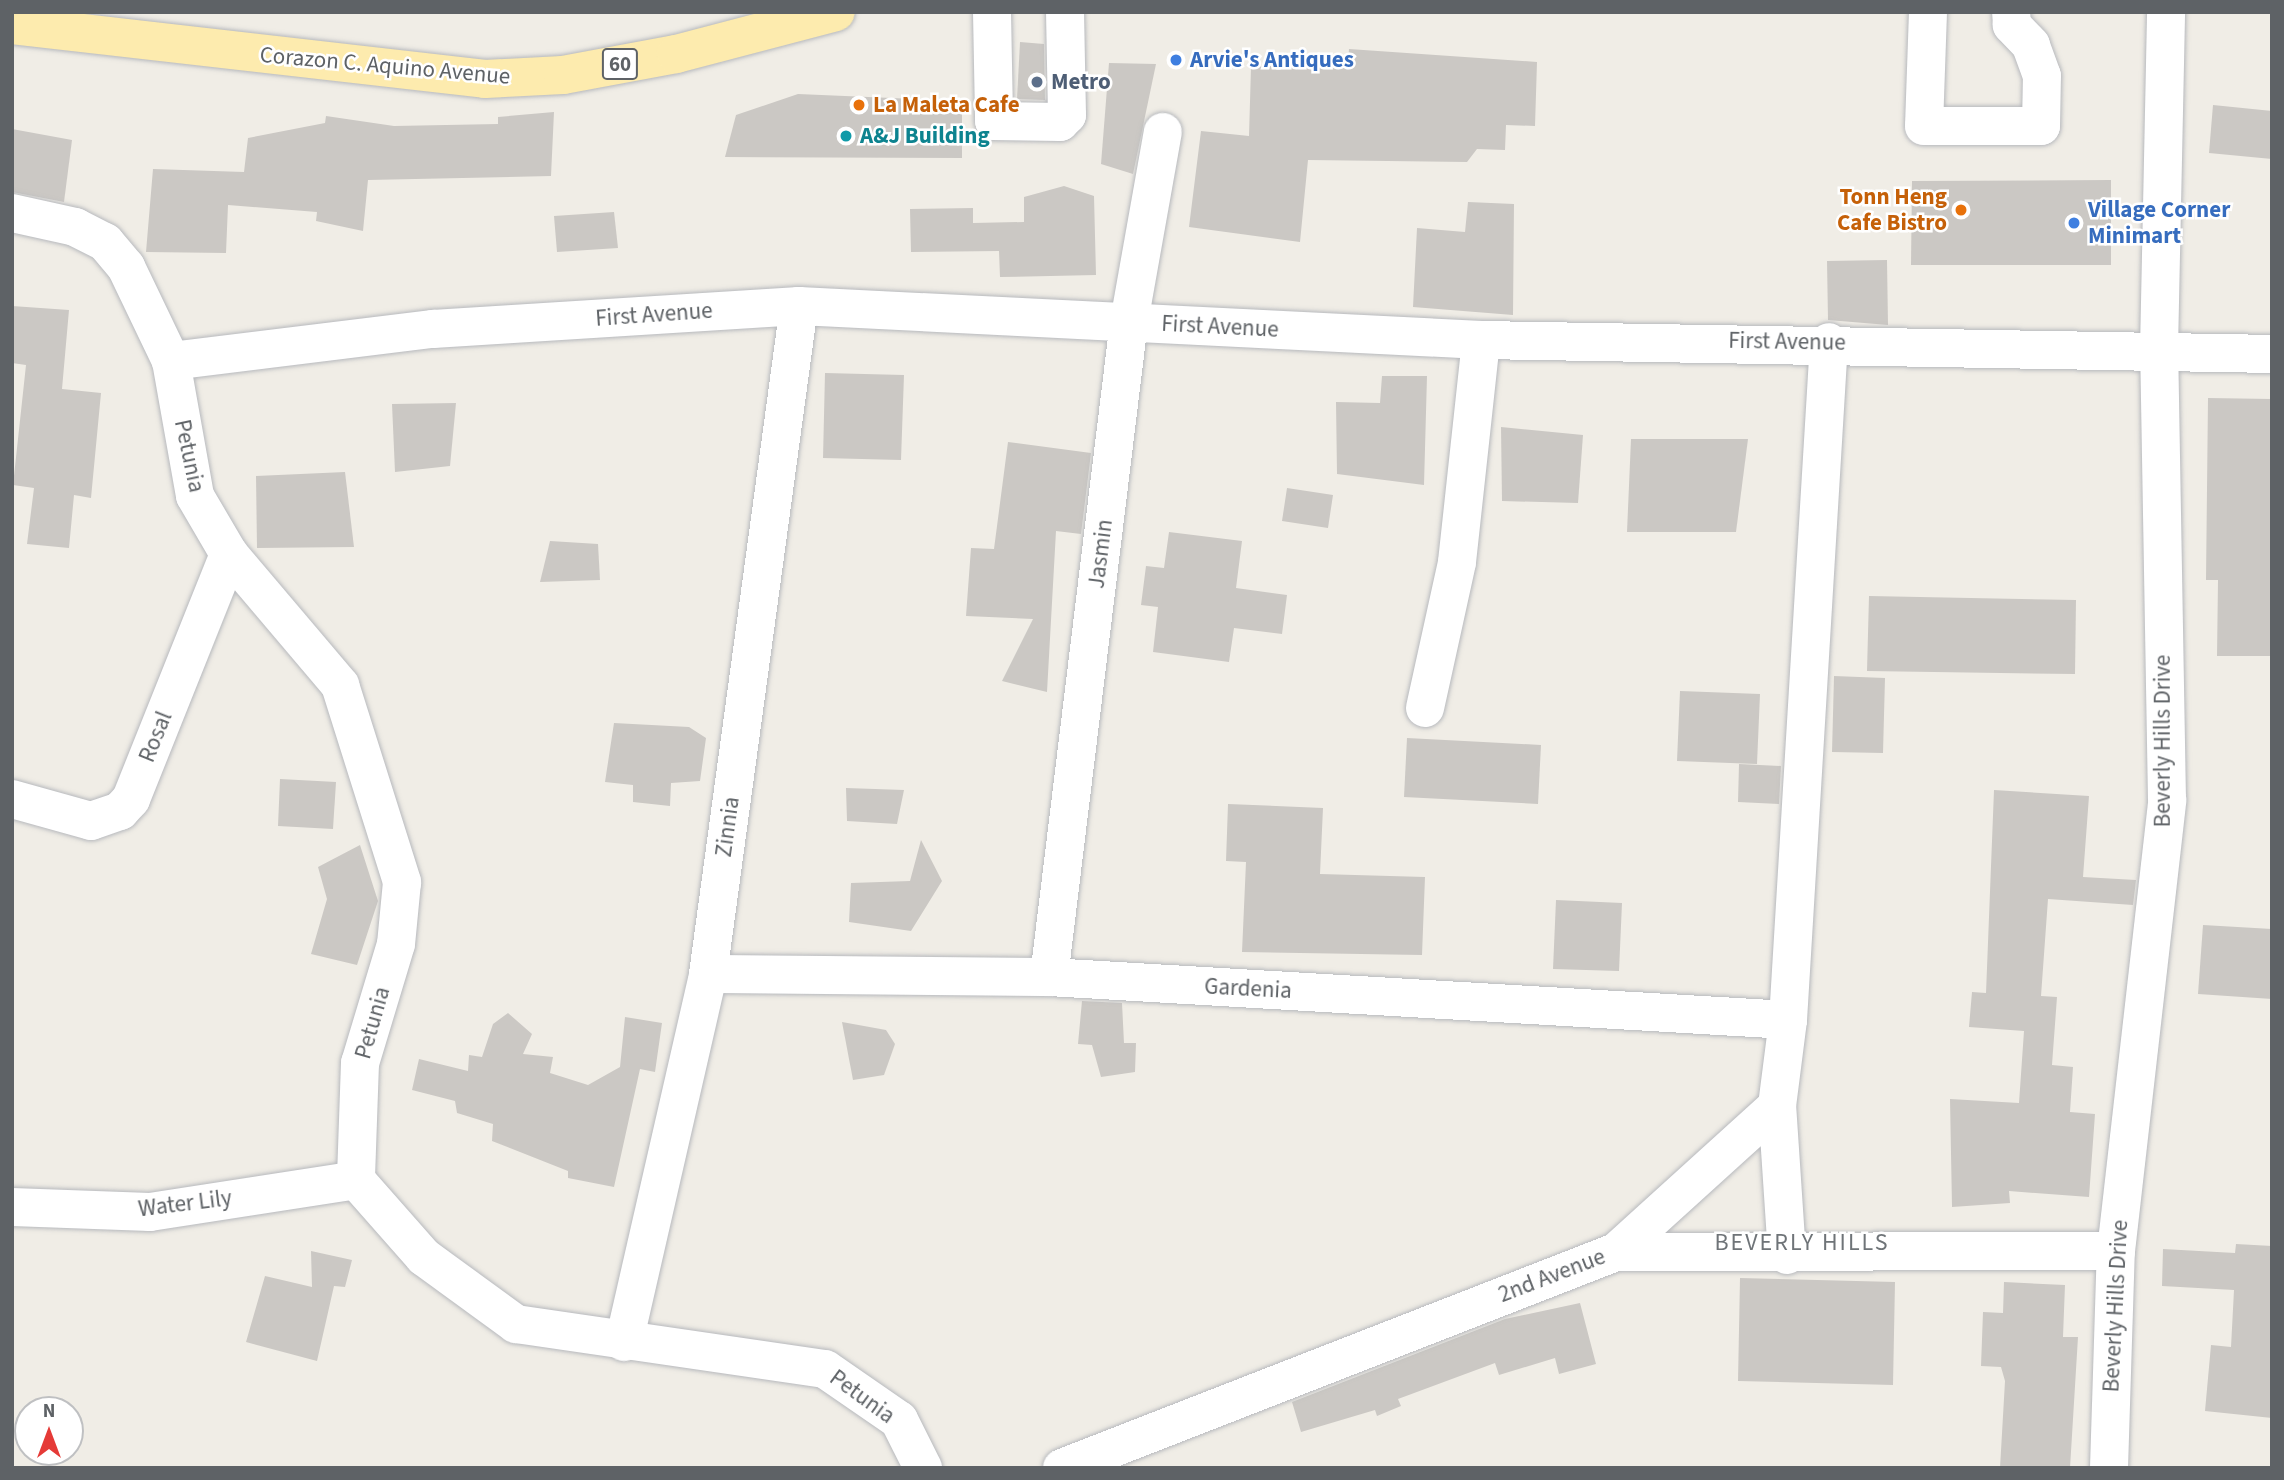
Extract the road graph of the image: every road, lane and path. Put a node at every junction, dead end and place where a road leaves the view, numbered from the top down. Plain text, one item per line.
1 (834, 12) edge
2 (992, 12) edge
3 (1065, 12) edge
4 (1928, 12) edge
5 (2011, 12) edge
6 (2166, 12) edge
7 (12, 24) edge
8 (1163, 132) dead end
9 (12, 213) edge
10 (799, 306) junction
11 (1129, 322) junction
12 (1481, 340) junction
13 (1829, 342) junction
14 (2159, 350) junction
15 (2272, 354) edge
16 (172, 361) junction
17 (229, 554) junction
18 (1425, 708) dead end
19 (12, 799) edge
20 (708, 974) junction
21 (1049, 978) junction
22 (1788, 1020) junction
23 (1777, 1106) junction
24 (356, 1180) junction
25 (12, 1207) edge
26 (2116, 1251) junction
27 (1616, 1252) junction
28 (1787, 1255) junction
29 (624, 1342) junction
30 (923, 1468) edge
31 (1062, 1468) edge
32 (2109, 1468) edge

1 - 7 main road, Corazon C. Aquino Avenue / 60
2 - 3 street
4 - 5 street
6 - 14 street, Beverly Hills Drive
8 - 11 street, Jasmin
9 - 16 street, Petunia
10 - 11 street, First Avenue
10 - 16 street, First Avenue
10 - 20 street, Zinnia
11 - 12 street, First Avenue
11 - 21 street, Jasmin
12 - 13 street, First Avenue
12 - 18 street
13 - 14 street, First Avenue
13 - 22 street
14 - 15 street, First Avenue
14 - 26 street, Beverly Hills Drive
16 - 17 street, Petunia
17 - 19 street, Rosal
17 - 24 street, Petunia
20 - 21 street, Gardenia
20 - 29 street, Zinnia
21 - 22 street, Gardenia
22 - 23 street
23 - 27 street
23 - 28 street
24 - 25 street, Water Lily
24 - 29 street, Petunia
26 - 28 street, 2nd Avenue
26 - 32 street, Beverly Hills Drive
27 - 28 street, 2nd Avenue
27 - 31 street, 2nd Avenue
29 - 30 street, Petunia

